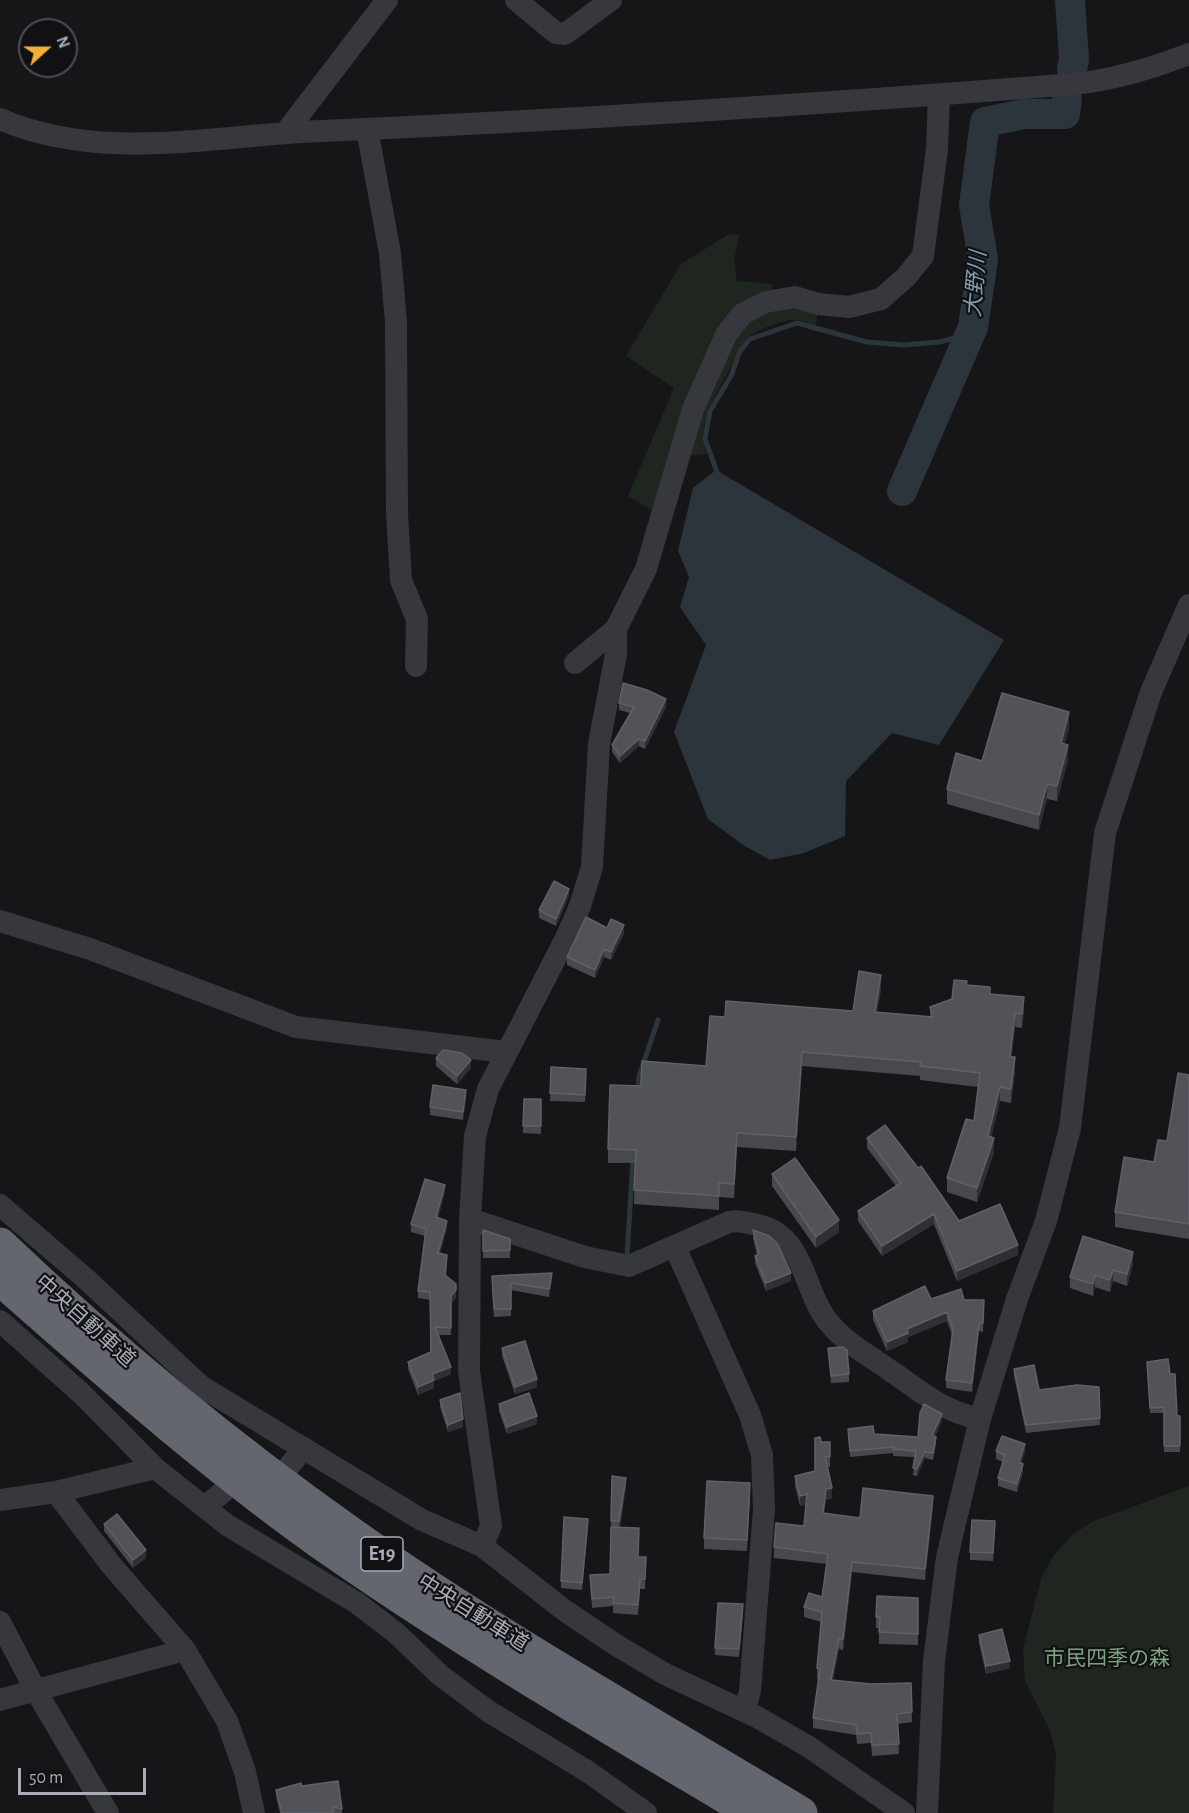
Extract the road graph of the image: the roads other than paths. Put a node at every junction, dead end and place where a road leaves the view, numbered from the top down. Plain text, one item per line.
1 (387, 0) edge
2 (516, 0) edge
3 (611, 0) edge
4 (1189, 54) edge
5 (939, 95) junction
6 (0, 119) edge
7 (367, 129) junction
8 (286, 132) junction
9 (1189, 605) edge
10 (616, 629) junction
11 (574, 663) dead end
12 (416, 666) dead end
13 (0, 921) edge
14 (506, 1052) junction
15 (0, 1204) edge
16 (470, 1219) junction
17 (0, 1244) edge
18 (675, 1247) junction
19 (0, 1279) edge
20 (0, 1321) edge
21 (980, 1419) junction
22 (155, 1468) junction
23 (224, 1491) dead end
24 (56, 1492) junction
25 (0, 1500) edge
26 (205, 1507) junction
27 (482, 1546) junction
28 (0, 1622) edge
29 (184, 1650) junction
30 (36, 1691) junction
31 (0, 1700) edge
32 (745, 1710) junction
33 (108, 1813) edge
34 (254, 1813) edge
35 (646, 1813) edge
36 (752, 1813) edge
37 (801, 1813) edge
38 (904, 1813) edge
39 (927, 1813) edge

1 - 8 street
2 - 3 street
4 - 5 street
5 - 7 street
5 - 10 street
6 - 8 street
7 - 8 street
7 - 12 street
9 - 21 street
10 - 11 street
10 - 14 street
13 - 14 street
14 - 16 street
15 - 27 street
16 - 18 street
16 - 27 street
17 - 37 highway, 中央自動車道 / E19
18 - 21 street
18 - 32 street
19 - 36 highway, 中央自動車道 / E19
20 - 22 street
21 - 39 street
22 - 24 street
22 - 26 street
23 - 26 street
24 - 25 street
24 - 29 street
26 - 35 street
27 - 32 street
28 - 30 street
29 - 30 street
29 - 34 street
30 - 31 street
30 - 33 street
32 - 38 street

